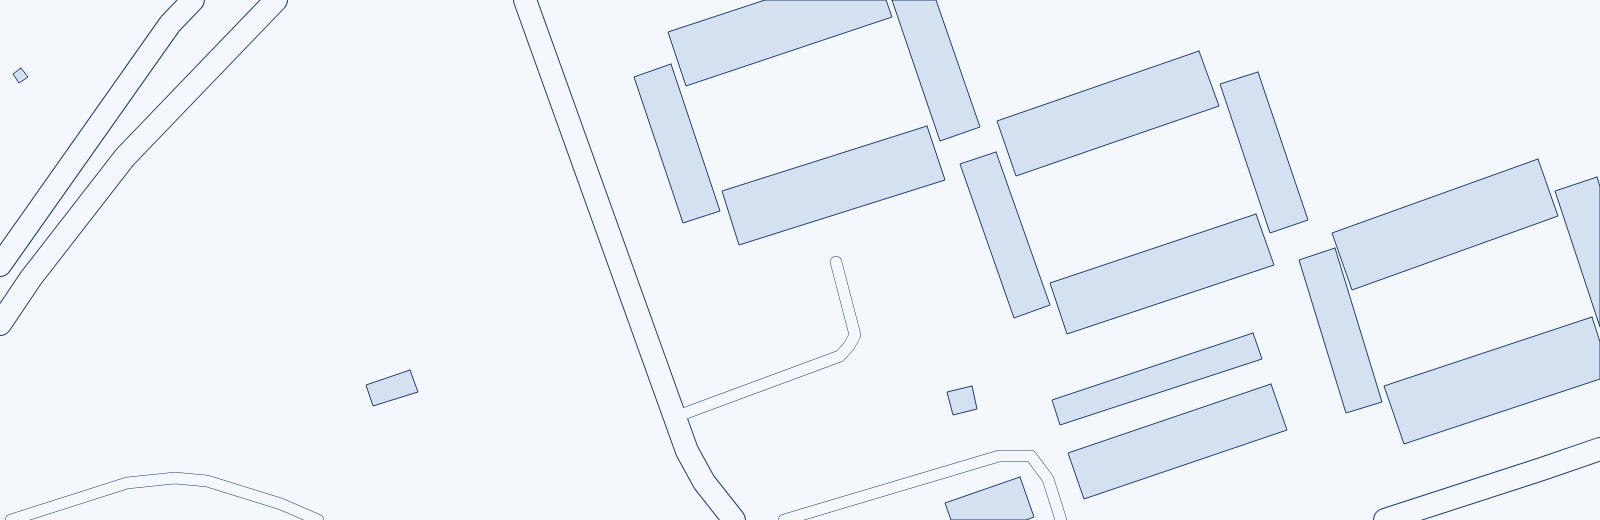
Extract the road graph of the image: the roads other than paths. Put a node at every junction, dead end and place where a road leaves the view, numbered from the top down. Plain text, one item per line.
1 (193, 0) edge
2 (276, 0) edge
3 (525, 0) edge
4 (836, 262) dead end
5 (0, 265) edge
6 (0, 324) edge
7 (675, 417) junction
8 (1600, 449) edge
9 (11, 520) edge
10 (318, 520) edge
11 (734, 520) edge
12 (784, 520) edge
13 (1061, 520) edge
14 (1385, 520) edge

1 - 5 street
2 - 6 street
3 - 7 street
4 - 7 lane
7 - 11 street
8 - 14 street
9 - 10 lane
12 - 13 lane

